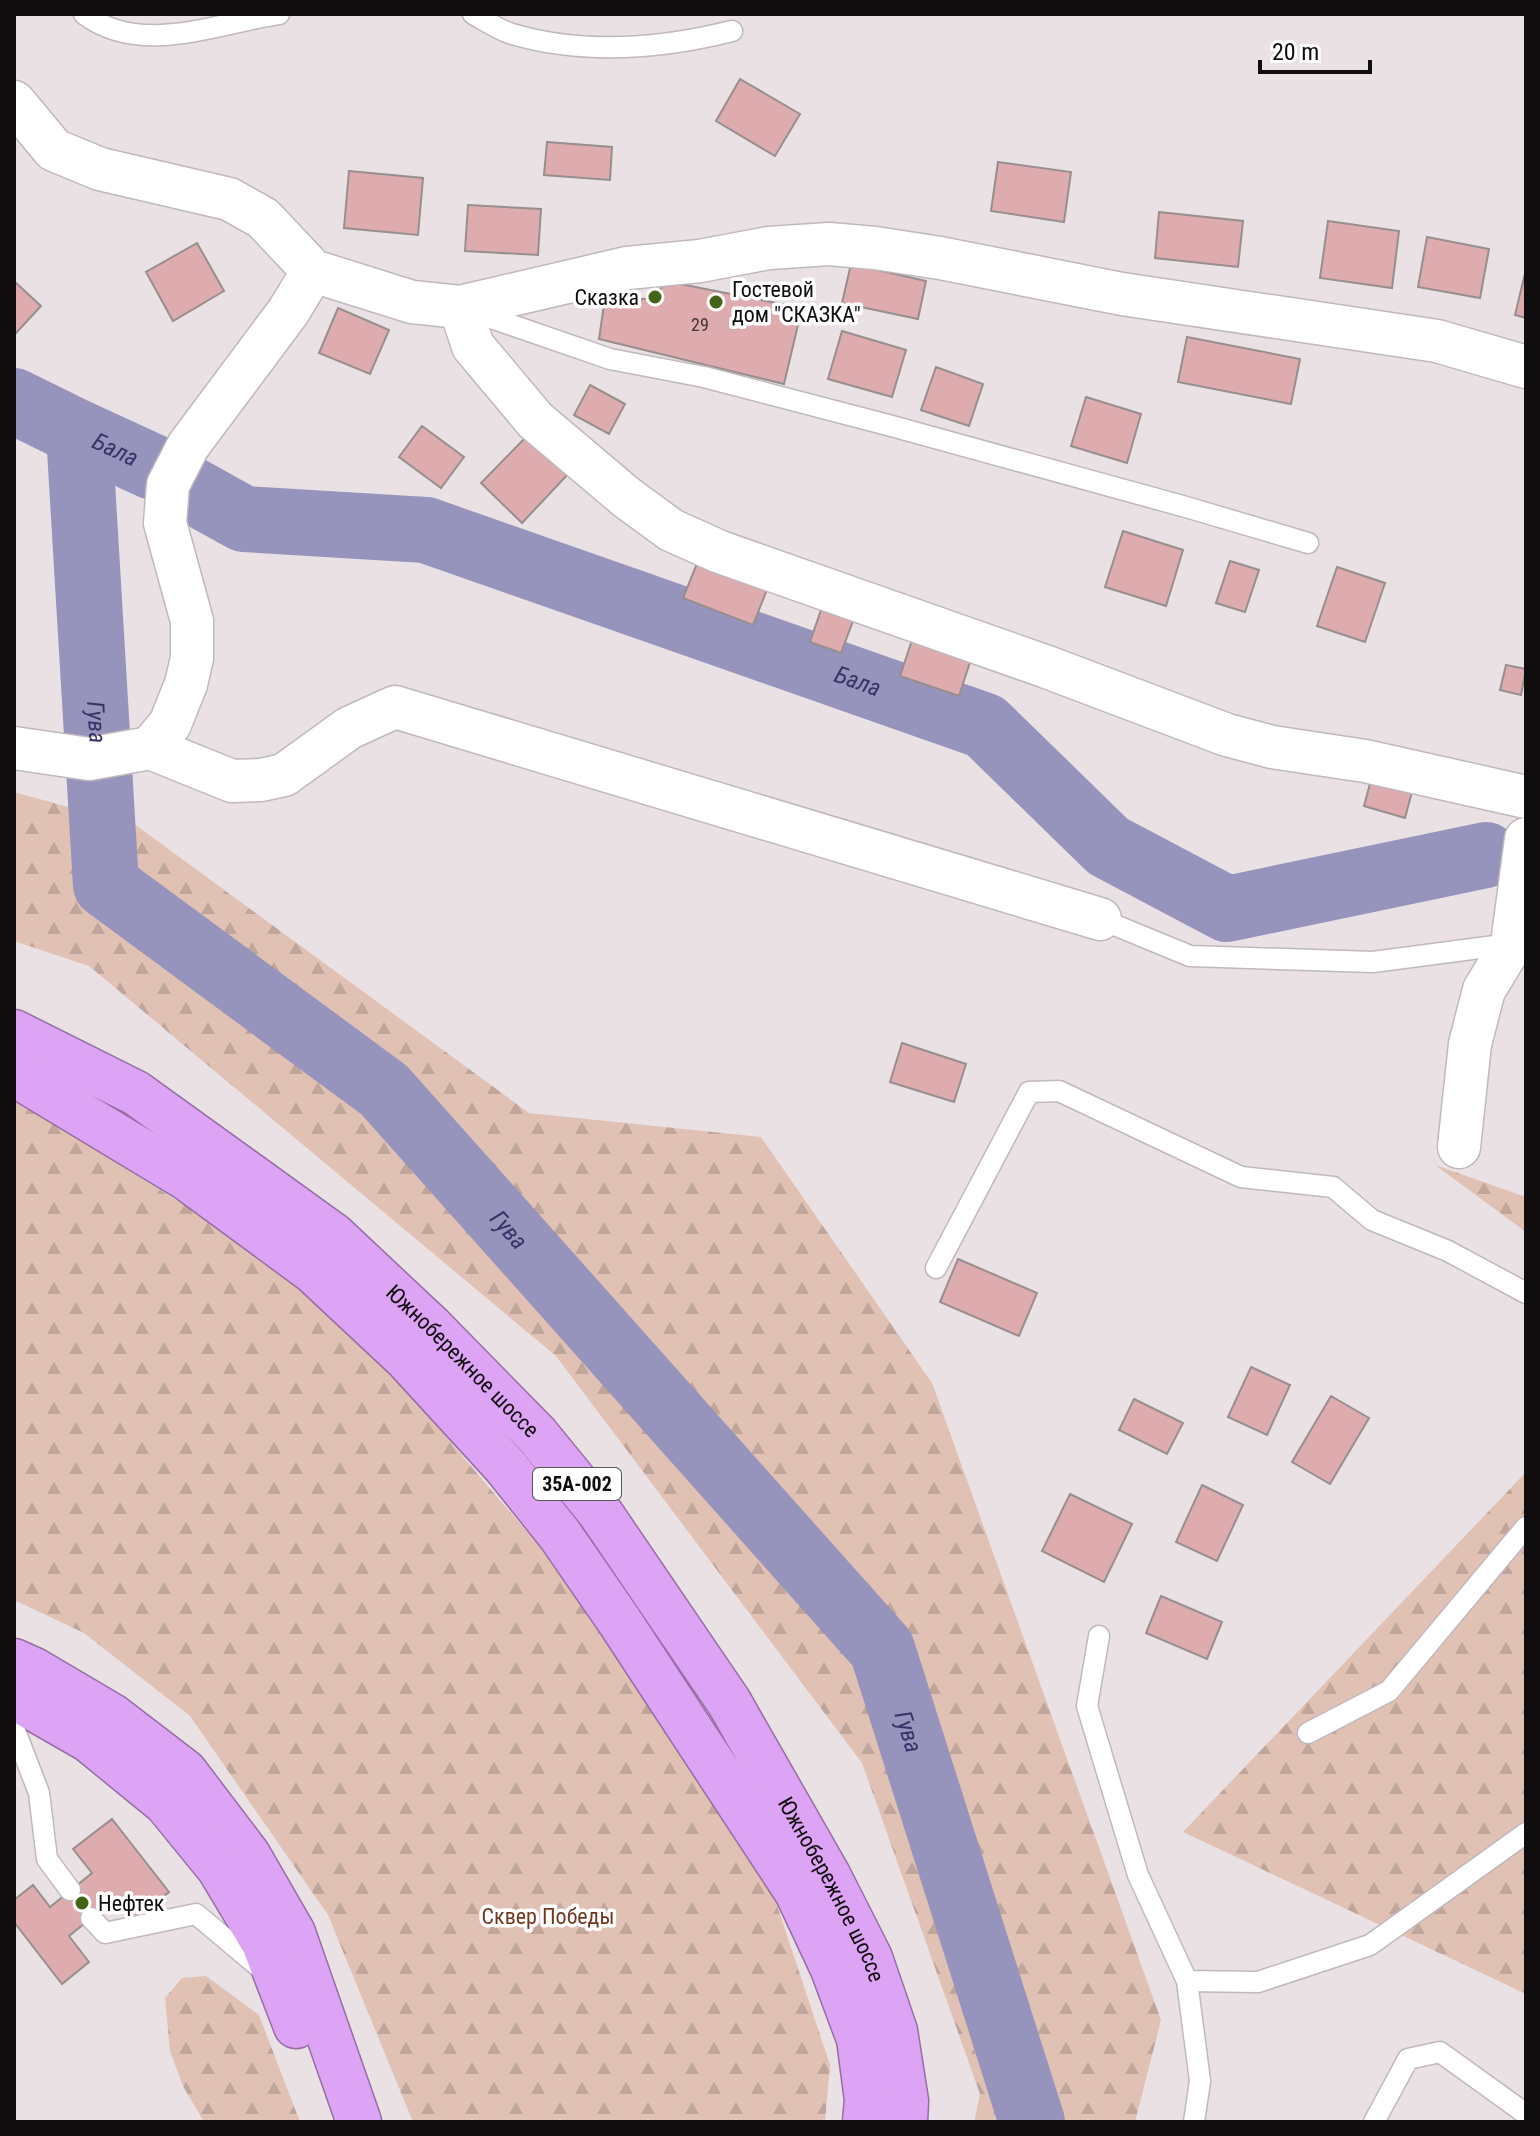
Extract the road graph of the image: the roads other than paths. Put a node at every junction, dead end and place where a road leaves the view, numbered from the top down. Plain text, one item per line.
1 (84, 14) edge
2 (279, 14) edge
3 (473, 14) edge
4 (732, 31) dead end
5 (14, 102) edge
6 (313, 271) junction
7 (460, 307) junction
8 (1526, 367) edge
9 (1308, 543) dead end
10 (14, 748) edge
11 (142, 751) junction
12 (1526, 797) edge
13 (1526, 839) edge
14 (1100, 919) joint
15 (1519, 945) edge
16 (14, 1032) edge
17 (14, 1074) edge
18 (1459, 1147) dead end
19 (936, 1268) dead end
20 (1526, 1293) edge
21 (1526, 1527) edge
22 (1099, 1636) dead end
23 (14, 1661) edge
24 (14, 1697) edge
25 (14, 1728) edge
26 (1308, 1733) dead end
27 (1526, 1833) edge
28 (70, 1890) dead end
29 (91, 1918) dead end
30 (1187, 1981) junction
31 (281, 1986) junction
32 (1526, 2114) edge
33 (332, 2122) edge
34 (359, 2122) edge
35 (865, 2122) edge
36 (905, 2122) edge
37 (1194, 2122) edge
38 (1374, 2122) edge

1 - 2 lane
3 - 4 lane
5 - 6 street
6 - 7 street
6 - 11 street
7 - 8 street
7 - 9 lane
7 - 12 street
10 - 11 street
11 - 14 street
13 - 15 street
14 - 15 lane
15 - 18 street
16 - 36 highway, Южнобережное шоссе / 35А-002
17 - 35 highway, Южнобережное шоссе / 35А-002
19 - 20 lane
21 - 26 lane
22 - 30 lane
23 - 34 highway
24 - 31 highway
25 - 28 lane
27 - 30 lane
29 - 31 lane
30 - 37 lane
31 - 33 highway
32 - 38 lane

